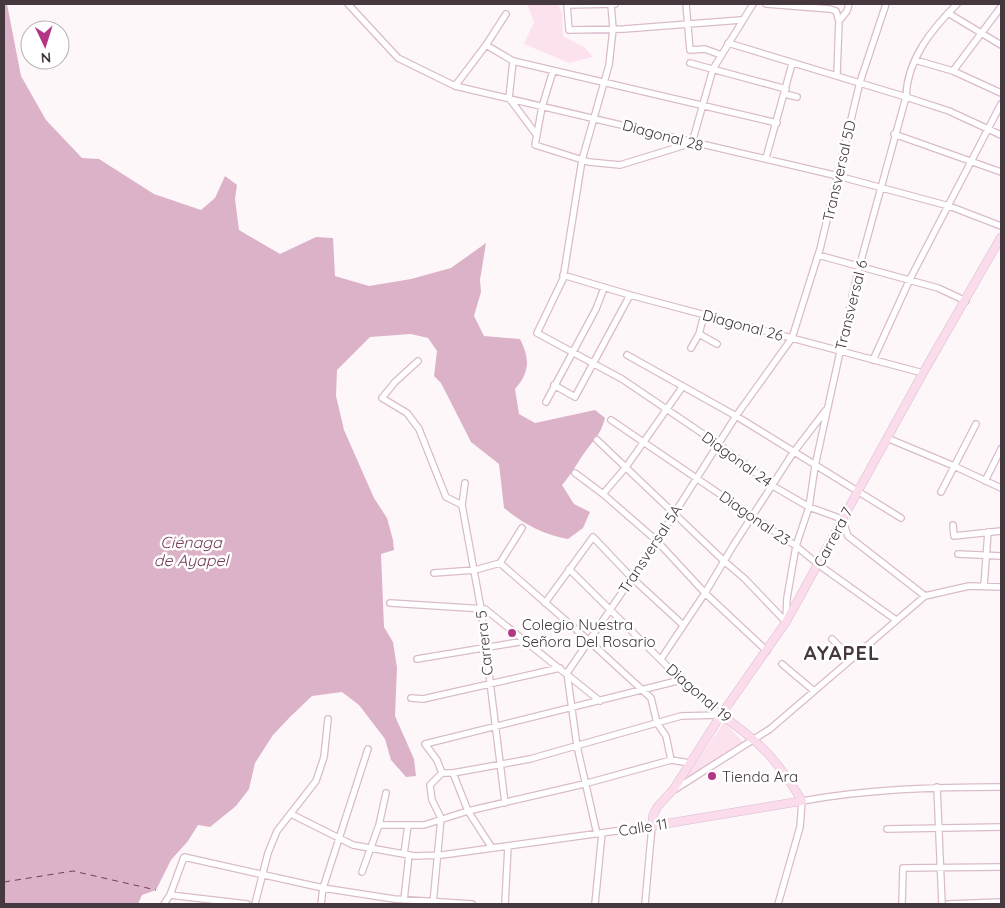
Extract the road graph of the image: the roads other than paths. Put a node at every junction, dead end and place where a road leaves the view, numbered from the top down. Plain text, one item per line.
1 (348, 4) edge
2 (611, 4) edge
3 (615, 4) edge
4 (686, 4) edge
5 (753, 4) edge
6 (766, 4) edge
7 (837, 4) edge
8 (849, 4) edge
9 (886, 4) edge
10 (957, 4) edge
11 (1001, 7) edge
12 (948, 13) junction
13 (506, 14) dead end
14 (741, 20) junction
15 (839, 21) junction
16 (688, 25) junction
17 (613, 29) junction
18 (982, 33) junction
19 (728, 43) junction
20 (1001, 44) edge
21 (486, 45) junction
22 (721, 55) junction
23 (915, 60) junction
24 (513, 61) junction
25 (690, 63) dead end
26 (792, 64) junction
27 (714, 69) junction
28 (553, 71) junction
29 (953, 71) junction
30 (837, 74) junction
31 (605, 82) junction
32 (860, 82) junction
33 (455, 86) junction
34 (786, 92) junction
35 (1001, 93) edge
36 (797, 97) dead end
37 (906, 97) junction
38 (509, 98) junction
39 (1001, 104) edge
40 (701, 106) junction
41 (542, 107) junction
42 (595, 118) junction
43 (777, 123) junction
44 (987, 129) junction
45 (536, 134) junction
46 (894, 134) junction
47 (1001, 135) edge
48 (692, 143) junction
49 (766, 158) junction
50 (582, 160) junction
51 (972, 160) junction
52 (1001, 172) edge
53 (838, 176) junction
54 (881, 188) junction
55 (949, 206) junction
56 (1001, 226) edge
57 (1001, 237) edge
58 (818, 255) junction
59 (861, 265) junction
60 (563, 274) junction
61 (910, 279) junction
62 (604, 288) junction
63 (630, 295) junction
64 (966, 301) junction
65 (704, 315) junction
66 (699, 334) junction
67 (792, 338) junction
68 (717, 344) dead end
69 (691, 348) dead end
70 (840, 352) junction
71 (573, 353) junction
72 (627, 355) dead end
73 (873, 360) junction
74 (418, 361) dead end
75 (593, 364) junction
76 (922, 373) junction
77 (554, 385) junction
78 (683, 386) junction
79 (546, 402) dead end
80 (827, 408) junction
81 (667, 409) junction
82 (736, 416) junction
83 (612, 420) dead end
84 (976, 424) dead end
85 (886, 438) junction
86 (597, 440) dead end
87 (645, 441) junction
88 (718, 444) junction
89 (1001, 449) edge
90 (793, 453) junction
91 (815, 466) junction
92 (954, 466) junction
93 (626, 467) junction
94 (575, 473) dead end
95 (697, 477) junction
96 (985, 481) junction
97 (465, 483) dead end
98 (773, 486) junction
99 (1001, 488) edge
100 (857, 492) junction
101 (941, 492) dead end
102 (603, 494) junction
103 (462, 505) junction
104 (809, 507) junction
105 (674, 512) junction
106 (753, 518) junction
107 (901, 518) dead end
108 (842, 519) junction
109 (953, 525) dead end
110 (522, 528) dead end
111 (1001, 531) edge
112 (988, 532) junction
113 (657, 541) junction
114 (796, 546) junction
115 (958, 554) dead end
116 (986, 555) junction
117 (1001, 556) edge
118 (724, 561) junction
119 (500, 563) junction
120 (819, 565) junction
121 (569, 569) junction
122 (475, 570) junction
123 (434, 573) dead end
124 (631, 577) junction
125 (984, 586) junction
126 (1001, 587) edge
127 (705, 593) junction
128 (925, 596) junction
129 (545, 602) junction
130 (390, 603) dead end
131 (480, 609) junction
132 (611, 609) junction
133 (896, 620) junction
134 (786, 622) junction
135 (682, 624) junction
136 (832, 639) dead end
137 (588, 640) junction
138 (526, 641) junction
139 (485, 649) junction
140 (767, 651) junction
141 (851, 658) junction
142 (418, 659) dead end
143 (661, 660) junction
144 (782, 664) dead end
145 (560, 668) junction
146 (567, 673) junction
147 (681, 680) junction
148 (488, 685) junction
149 (642, 691) junction
150 (814, 691) junction
151 (412, 698) dead end
152 (600, 701) junction
153 (572, 707) junction
154 (721, 715) junction
155 (328, 719) dead end
156 (657, 724) junction
157 (496, 725) junction
158 (756, 739) junction
159 (577, 746) junction
160 (368, 749) dead end
161 (671, 760) junction
162 (690, 763) junction
163 (502, 764) junction
164 (442, 773) junction
165 (453, 774) junction
166 (584, 784) junction
167 (1001, 786) edge
168 (937, 787) junction
169 (673, 790) junction
170 (386, 793) dead end
171 (802, 801) junction
172 (505, 804) junction
173 (468, 810) junction
174 (291, 814) junction
175 (441, 818) junction
176 (379, 825) junction
177 (408, 825) junction
178 (652, 826) junction
179 (1001, 827) edge
180 (888, 829) dead end
181 (938, 829) junction
182 (599, 834) junction
183 (338, 838) junction
184 (508, 846) junction
185 (370, 848) junction
186 (492, 848) junction
187 (407, 854) junction
188 (437, 855) junction
189 (941, 867) junction
190 (1001, 867) edge
191 (362, 872) dead end
192 (262, 876) junction
193 (323, 888) junction
194 (170, 895) junction
195 (404, 900) junction
196 (1001, 902) edge
197 (433, 903) edge
198 (164, 904) edge
199 (248, 904) edge
200 (255, 904) edge
201 (321, 904) edge
202 (472, 904) edge
203 (505, 904) edge
204 (595, 904) edge
205 (645, 904) edge
206 (778, 904) edge
207 (902, 904) edge
208 (942, 904) edge
209 (948, 904) edge

1 - 33 street, Diagonal 28
2 - 3 street
2 - 17 street
2 - 17 street
4 - 16 street
5 - 14 street
6 - 15 street
7 - 15 street
8 - 15 street
9 - 32 street, Transversal 5D
10 - 12 street, Transversal 6
11 - 18 street
12 - 18 street
12 - 23 street, Transversal 6
13 - 21 street
14 - 16 street
14 - 19 street
15 - 30 street
16 - 17 street
16 - 22 street
17 - 31 street
18 - 20 street
18 - 29 street
19 - 22 street
19 - 26 street
21 - 24 street
21 - 33 street
22 - 27 street
23 - 29 street
23 - 37 street, Transversal 6
24 - 28 street
24 - 38 street
25 - 27 street
26 - 30 street
26 - 34 street
27 - 34 street
27 - 40 street
28 - 31 street
28 - 41 street
29 - 35 street
30 - 32 street
31 - 40 street
31 - 42 street
32 - 37 street
32 - 53 street, Transversal 5D
33 - 38 street, Diagonal 28
34 - 36 street
34 - 43 street
37 - 44 street
37 - 46 street, Transversal 6
38 - 41 street, Diagonal 28
38 - 45 street
39 - 44 street
40 - 43 street
40 - 48 street
41 - 42 street, Diagonal 28
41 - 45 street
42 - 48 street, Diagonal 28
42 - 50 street
43 - 49 street
44 - 47 street
44 - 51 street
45 - 50 street
46 - 51 street
46 - 54 street, Transversal 6
48 - 49 street, Diagonal 28
48 - 50 street
49 - 53 street, Diagonal 28
50 - 60 street
51 - 52 street
51 - 55 street
53 - 54 street, Diagonal 28
53 - 58 street, Transversal 5D
54 - 55 street, Diagonal 28
54 - 59 street, Transversal 6
55 - 56 street, Diagonal 28
55 - 61 street
57 - 64 main road, Carrera 7
58 - 59 street
58 - 67 street, Transversal 5D
59 - 61 street
59 - 70 street, Transversal 6
60 - 62 street, Diagonal 26
60 - 71 street, Diagonal 24
61 - 64 street
61 - 73 street
62 - 63 street, Diagonal 26
62 - 71 street
63 - 65 street, Diagonal 26
63 - 75 street
64 - 76 main road, Carrera 7
65 - 66 street
65 - 67 street, Diagonal 26
66 - 68 street
66 - 69 street
67 - 70 street, Diagonal 26
67 - 82 street, Transversal 5A
70 - 73 street, Diagonal 26
70 - 80 street, Transversal 6
71 - 75 street, Diagonal 24
71 - 77 street
72 - 78 street
73 - 76 street, Diagonal 26
74 - 103 street
75 - 77 street
75 - 81 street, Diagonal 24
76 - 85 main road, Carrera 7
77 - 79 street
78 - 81 street
78 - 82 street
80 - 90 street
80 - 91 street, Transversal 6
81 - 87 street
81 - 88 street, Diagonal 24
82 - 88 street, Transversal 5A
82 - 90 street
83 - 87 street, Diagonal 23
84 - 92 street
85 - 92 street
85 - 100 main road, Carrera 7
86 - 93 street
87 - 93 street
87 - 95 street, Diagonal 23
88 - 95 street, Transversal 5A
88 - 98 street, Diagonal 24
89 - 96 street
90 - 91 street
90 - 98 street
91 - 100 street
91 - 104 street, Transversal 6
92 - 96 street
92 - 101 street
93 - 102 street
93 - 105 street
94 - 102 street
95 - 105 street, Transversal 5A
95 - 106 street, Diagonal 23
96 - 99 street
97 - 103 street, Carrera 5
98 - 104 street, Diagonal 24
98 - 106 street
100 - 107 street
100 - 108 main road, Carrera 7
102 - 113 street
103 - 122 street, Carrera 5
104 - 108 street, Diagonal 24
104 - 114 street, Transversal 6
105 - 113 street, Transversal 5A
105 - 118 street
106 - 114 street, Diagonal 23
106 - 118 street
108 - 120 main road, Carrera 7
108 - 128 street
109 - 112 street
110 - 119 street
111 - 112 street
112 - 116 street
113 - 124 street, Transversal 5A
113 - 127 street
114 - 120 street, Diagonal 23
114 - 134 street, Transversal 6
115 - 116 street
116 - 117 street
116 - 125 street
118 - 127 street
118 - 134 street
119 - 122 street
119 - 129 street
120 - 133 street, Diagonal 23
120 - 134 main road, Carrera 7
121 - 124 street
121 - 129 street
121 - 132 street, Diagonal 19
122 - 123 street
122 - 131 street, Carrera 5
124 - 132 street, Transversal 5A
124 - 135 street
125 - 126 street
125 - 128 street
127 - 135 street
127 - 140 street
128 - 133 street
129 - 137 street
130 - 131 street
131 - 138 street
131 - 139 street, Carrera 5
132 - 137 street, Transversal 5A
132 - 143 street, Diagonal 19
133 - 141 street
134 - 140 main road, Carrera 7
135 - 143 street
136 - 141 street
137 - 146 street, Transversal 5A
137 - 149 street
138 - 139 street
138 - 145 street
139 - 142 street
139 - 148 street, Carrera 5
140 - 154 main road, Carrera 7
141 - 150 street
143 - 147 street, Diagonal 19
144 - 150 street
145 - 146 street
145 - 148 street
146 - 152 street
146 - 153 street
147 - 149 street
147 - 154 street, Diagonal 19
148 - 151 street
148 - 157 street, Carrera 5
149 - 152 street
149 - 156 street
150 - 158 street
152 - 153 street
153 - 157 street
153 - 159 street
154 - 156 street
154 - 158 main road, Diagonal 19
154 - 162 main road, Carrera 7
155 - 174 street
156 - 159 street
156 - 161 street
157 - 163 street, Carrera 5
157 - 164 street
158 - 169 street
158 - 171 main road, Diagonal 19
159 - 163 street
159 - 166 street
160 - 183 street
161 - 162 street
161 - 166 street
162 - 169 main road, Carrera 7
163 - 165 street
163 - 172 street, Carrera 5
164 - 165 street
164 - 175 street
165 - 173 street
166 - 172 street
166 - 182 street
167 - 168 street, Calle 11
168 - 171 street, Calle 11
168 - 181 street
169 - 178 main road, Carrera 7
170 - 176 street
171 - 178 main road, Calle 11
171 - 206 street
172 - 173 street
173 - 175 street
173 - 186 street
174 - 183 street, Calle 11
174 - 192 street
175 - 177 street
175 - 188 street
176 - 177 street
176 - 185 street
177 - 187 street
178 - 182 street, Calle 11
178 - 205 street
179 - 181 street
180 - 181 street
181 - 189 street
182 - 184 street, Calle 11
182 - 204 street
183 - 185 street, Calle 11
183 - 193 street
184 - 186 street, Calle 11
184 - 203 street
185 - 187 street, Calle 11
185 - 191 street
186 - 188 street, Calle 11
187 - 188 street, Calle 11
187 - 195 street
188 - 197 street
189 - 190 street
189 - 207 street
189 - 208 street
192 - 193 street
192 - 194 street
192 - 200 street
193 - 195 street
193 - 201 street
194 - 198 street
194 - 199 street
195 - 197 street
196 - 209 street
197 - 202 street

